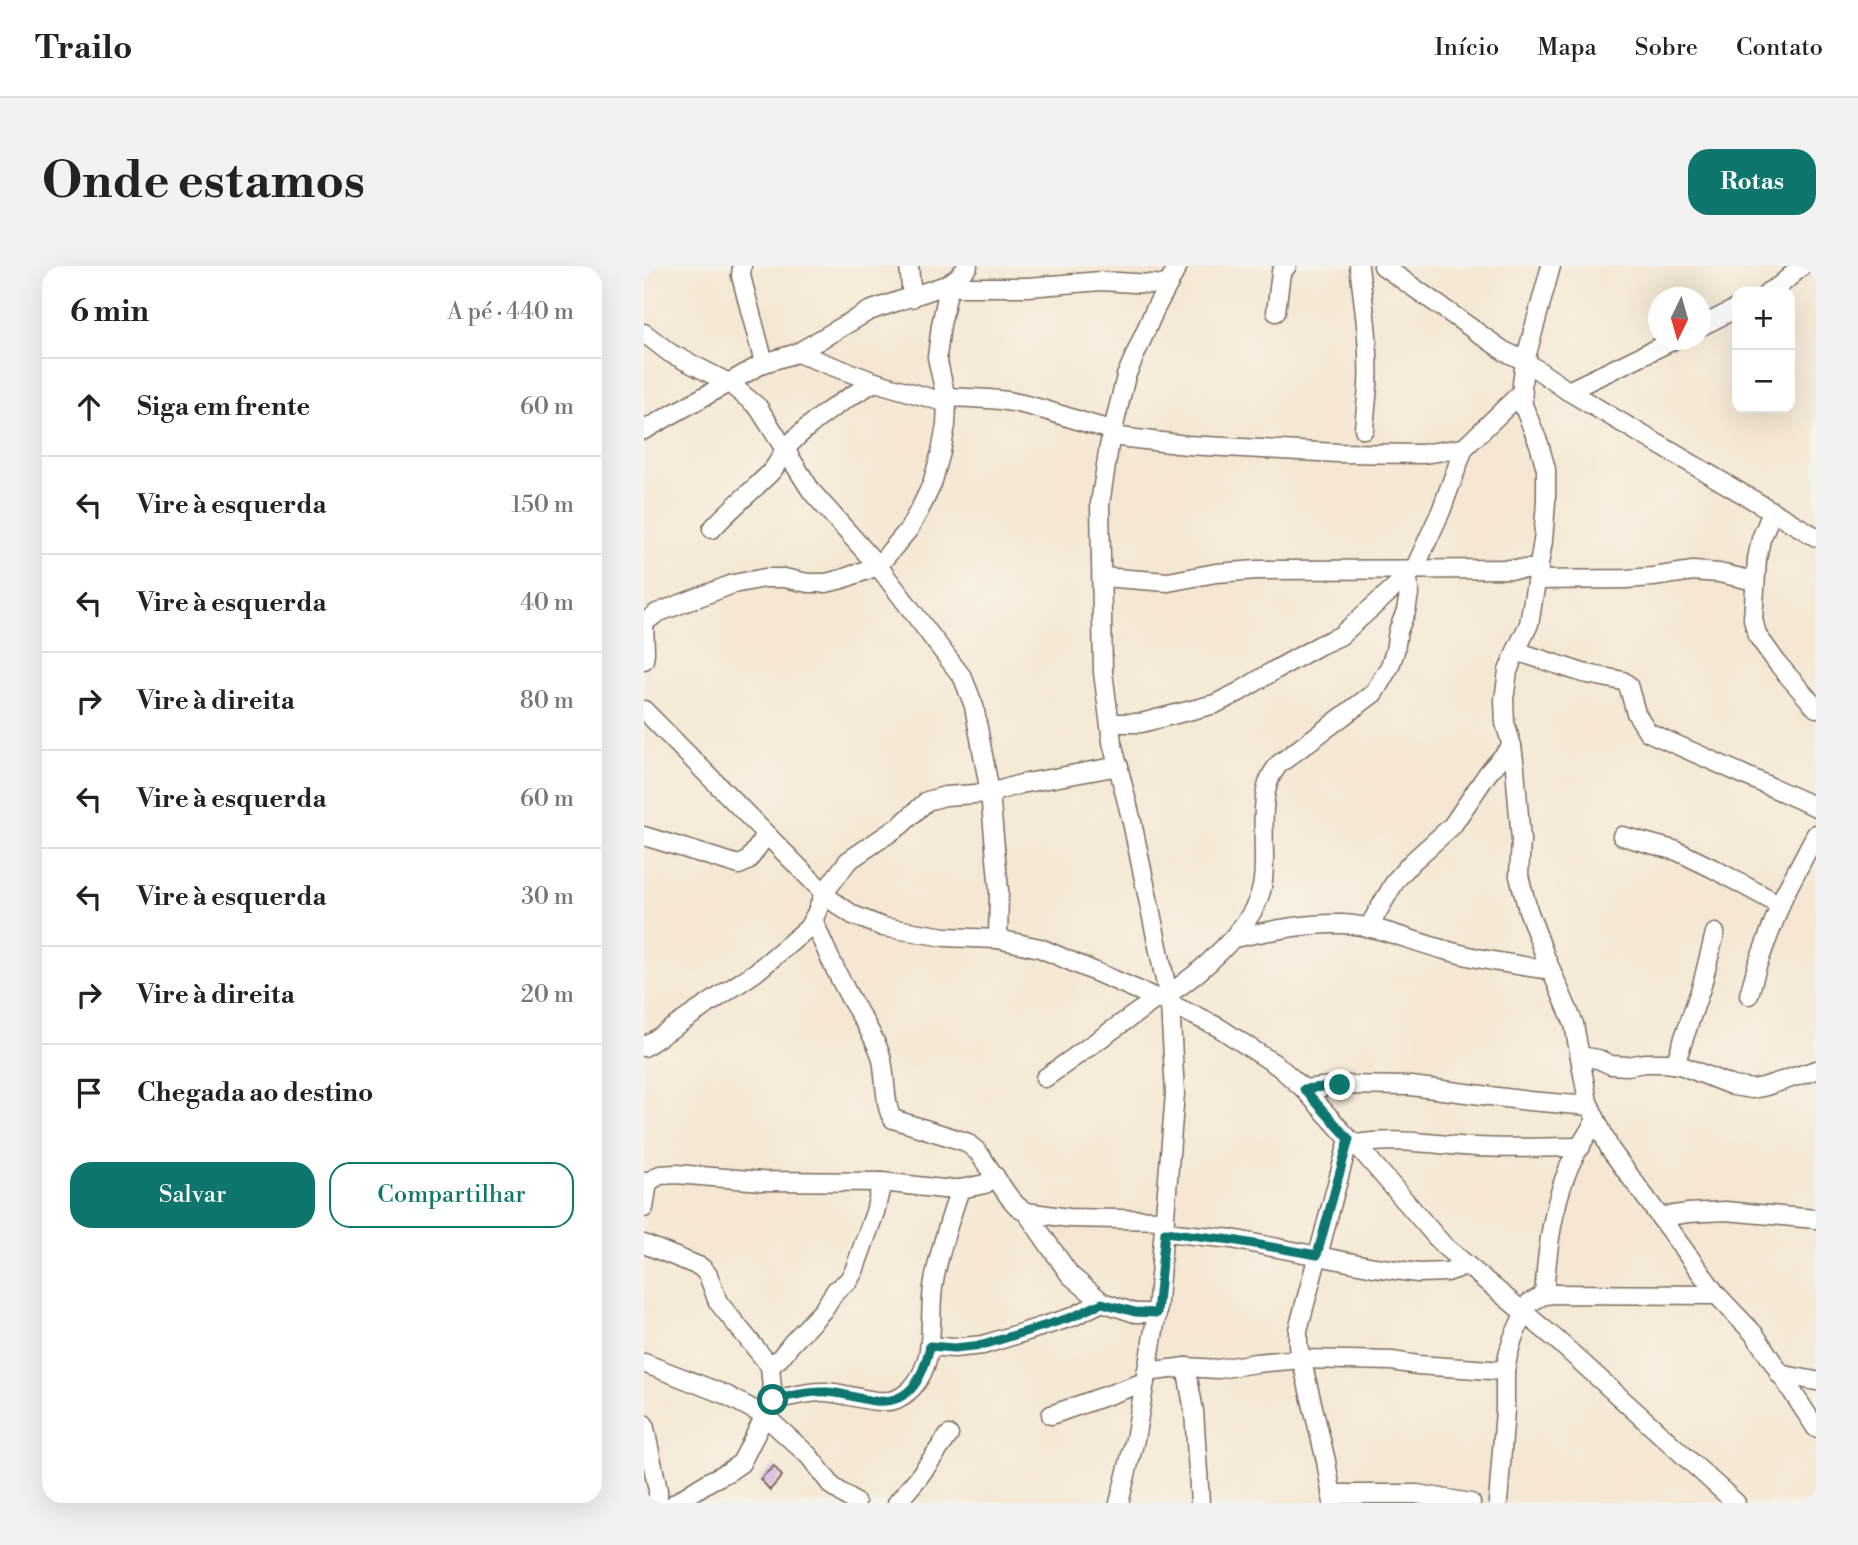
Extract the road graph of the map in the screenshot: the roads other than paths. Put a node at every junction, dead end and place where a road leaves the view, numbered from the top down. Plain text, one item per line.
1 (742, 266) edge
2 (909, 266) edge
3 (968, 266) edge
4 (1178, 266) edge
5 (1287, 266) edge
6 (1359, 266) edge
7 (1383, 266) edge
8 (1551, 266) edge
9 (1802, 266) edge
10 (1168, 285) junction
11 (948, 286) junction
12 (1776, 287) edge
13 (912, 298) junction
14 (1732, 311) edge
15 (1276, 312) dead end
16 (1711, 322) edge
17 (644, 333) edge
18 (1653, 350) edge
19 (797, 353) junction
20 (1525, 361) junction
21 (764, 363) junction
22 (875, 382) junction
23 (729, 383) junction
24 (1523, 391) junction
25 (1568, 391) junction
26 (946, 400) junction
27 (1364, 429) dead end
28 (644, 430) edge
29 (1112, 433) junction
30 (786, 448) junction
31 (1464, 448) junction
32 (1772, 512) junction
33 (712, 529) dead end
34 (1816, 537) edge
35 (878, 566) junction
36 (1411, 573) junction
37 (1538, 575) junction
38 (1102, 578) junction
39 (1755, 581) junction
40 (645, 621) edge
41 (1516, 651) junction
42 (644, 660) edge
43 (1816, 708) edge
44 (644, 710) edge
45 (1110, 723) junction
46 (1512, 746) junction
47 (1119, 766) junction
48 (990, 793) junction
49 (1816, 807) edge
50 (1816, 834) edge
51 (765, 835) junction
52 (644, 836) edge
53 (1622, 836) dead end
54 (824, 893) junction
55 (1780, 905) junction
56 (813, 919) junction
57 (1368, 928) junction
58 (1715, 933) dead end
59 (1234, 938) junction
60 (998, 939) junction
61 (1551, 970) junction
62 (1749, 995) dead end
63 (1165, 999) junction
64 (644, 1047) edge
65 (1580, 1056) junction
66 (1675, 1064) junction
67 (1816, 1070) edge
68 (1045, 1078) dead end
69 (1304, 1089) junction
70 (1593, 1113) junction
71 (1352, 1142) junction
72 (1581, 1147) junction
73 (995, 1176) junction
74 (646, 1182) edge
75 (882, 1182) junction
76 (960, 1189) junction
77 (644, 1209) edge
78 (1026, 1212) junction
79 (1660, 1217) junction
80 (1816, 1219) edge
81 (1165, 1226) junction
82 (644, 1244) edge
83 (1317, 1255) junction
84 (1467, 1265) junction
85 (1544, 1295) junction
86 (1717, 1295) junction
87 (1102, 1303) junction
88 (1157, 1313) junction
89 (1524, 1314) junction
90 (930, 1346) junction
91 (1302, 1359) junction
92 (644, 1363) edge
93 (770, 1366) junction
94 (1186, 1367) junction
95 (1505, 1371) junction
96 (1779, 1374) junction
97 (1145, 1377) junction
98 (1816, 1381) edge
99 (769, 1408) junction
100 (1051, 1415) dead end
101 (644, 1424) edge
102 (1816, 1428) edge
103 (948, 1435) dead end
104 (1332, 1498) edge
105 (658, 1503) edge
106 (675, 1503) edge
107 (856, 1503) edge
108 (897, 1503) edge
109 (1119, 1503) edge
110 (1200, 1503) edge
111 (1471, 1503) edge
112 (1498, 1503) edge
113 (1736, 1503) edge

1 - 21 street
2 - 13 street
3 - 11 street
4 - 10 street
5 - 15 street
6 - 27 street
7 - 20 street
8 - 20 street
9 - 12 street
10 - 11 street
10 - 29 street
11 - 13 street
11 - 26 street
13 - 19 street
14 - 16 street
17 - 23 street
18 - 25 street
19 - 21 street
19 - 22 street
20 - 24 street
20 - 25 street
21 - 23 street
22 - 26 street
22 - 30 street
23 - 28 street
23 - 30 street
24 - 31 street
24 - 37 street
25 - 32 street
26 - 29 street
26 - 35 street
29 - 31 street
29 - 38 street
30 - 33 street
30 - 35 street
31 - 36 street
32 - 34 street
32 - 39 street
35 - 40 street
35 - 48 street
36 - 37 street
36 - 38 street
36 - 45 street
36 - 59 street
37 - 39 street
37 - 41 street
38 - 45 street
39 - 43 street
40 - 42 street
41 - 46 street
41 - 49 street
44 - 51 street
45 - 47 street
46 - 57 street
46 - 61 street
47 - 48 street
47 - 63 street
48 - 54 street
48 - 60 street
50 - 55 street
51 - 52 street
51 - 54 street
53 - 55 street
54 - 56 street
54 - 60 street
55 - 62 street
56 - 64 street
56 - 73 street
57 - 59 street
57 - 61 street
58 - 66 street
59 - 63 street
60 - 63 street
61 - 65 street
63 - 68 street
63 - 69 street
63 - 81 street
65 - 66 street
65 - 70 street
66 - 67 street
69 - 70 street
69 - 71 street
70 - 72 street
70 - 79 street
71 - 72 street
71 - 83 street
71 - 84 street
72 - 85 street
73 - 76 street
73 - 78 street
74 - 75 street
74 - 77 street
75 - 76 street
75 - 93 street
76 - 90 street
78 - 81 street
78 - 87 street
79 - 80 street
79 - 86 street
81 - 83 street
81 - 88 street
82 - 93 street
83 - 84 street
83 - 91 street
84 - 89 street
85 - 86 street
85 - 89 street
86 - 96 street
87 - 88 street
87 - 90 street
88 - 97 street
89 - 95 street
89 - 113 street
90 - 99 street
91 - 94 street
91 - 95 street
91 - 104 street
92 - 99 street
93 - 99 street
94 - 97 street
94 - 110 street
95 - 112 street
96 - 98 street
96 - 102 street
97 - 100 street
97 - 109 street
99 - 106 street
99 - 107 street
101 - 105 street
103 - 108 street
104 - 111 street

